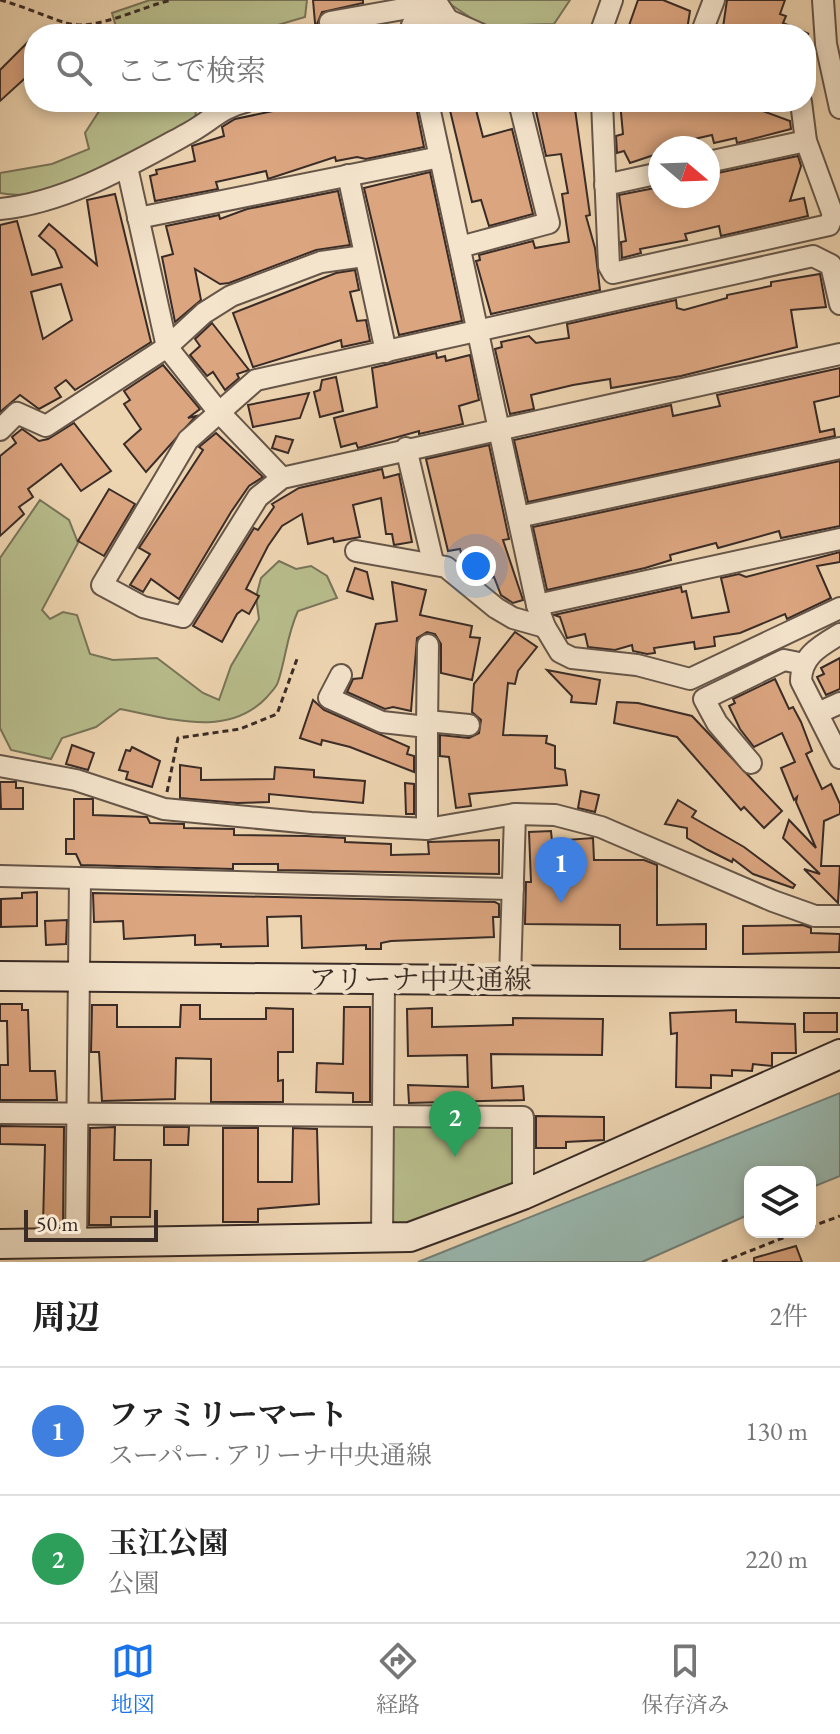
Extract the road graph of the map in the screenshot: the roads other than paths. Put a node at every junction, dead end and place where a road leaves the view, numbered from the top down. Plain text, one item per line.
1 (612, 0) edge
2 (714, 0) edge
3 (823, 0) edge
4 (448, 20) junction
5 (330, 22) dead end
6 (419, 24) edge
7 (457, 24) edge
8 (604, 24) edge
9 (705, 24) edge
10 (833, 43) edge
11 (840, 108) edge
12 (219, 112) edge
13 (430, 112) edge
14 (521, 112) edge
15 (602, 112) edge
16 (802, 112) edge
17 (806, 141) junction
18 (440, 157) junction
19 (720, 159) edge
20 (127, 167) junction
21 (348, 175) junction
22 (648, 176) edge
23 (605, 185) junction
24 (0, 209) edge
25 (138, 218) junction
26 (460, 247) junction
27 (364, 256) junction
28 (840, 304) edge
29 (478, 333) junction
30 (167, 347) junction
31 (386, 352) junction
32 (840, 354) edge
33 (217, 410) junction
34 (499, 428) junction
35 (0, 430) edge
36 (406, 448) junction
37 (840, 448) edge
38 (282, 478) junction
39 (518, 517) junction
40 (840, 539) edge
41 (356, 551) dead end
42 (433, 562) junction
43 (537, 605) junction
44 (840, 608) edge
45 (545, 627) junction
46 (840, 634) edge
47 (428, 645) dead end
48 (804, 664) junction
49 (341, 675) dead end
50 (840, 703) edge
51 (818, 713) junction
52 (427, 724) junction
53 (469, 725) dead end
54 (840, 758) edge
55 (751, 763) dead end
56 (0, 766) edge
57 (515, 814) junction
58 (427, 829) junction
59 (0, 876) edge
60 (80, 879) junction
61 (513, 889) junction
62 (840, 916) edge
63 (0, 976) edge
64 (80, 977) junction
65 (384, 979) junction
66 (510, 979) junction
67 (840, 983) edge
68 (836, 1055) edge
69 (0, 1113) edge
70 (77, 1113) junction
71 (385, 1116) junction
72 (523, 1195) junction
73 (382, 1239) junction
74 (76, 1243) junction
75 (0, 1244) edge

1 - 8 street
2 - 9 street
3 - 10 street
4 - 5 street
4 - 6 street
4 - 7 street
10 - 11 street
12 - 20 street
13 - 18 street
14 - 26 street
15 - 23 street
16 - 17 street
17 - 19 street
17 - 23 street
18 - 21 street
18 - 26 street
20 - 24 street
20 - 25 street
21 - 25 street
21 - 27 street
22 - 23 street
25 - 30 street
26 - 29 street
27 - 30 street
27 - 31 street
28 - 29 street
29 - 31 street
29 - 34 street
30 - 33 street
30 - 35 street
31 - 33 street
32 - 34 street
33 - 38 street
33 - 38 street
34 - 36 street
34 - 39 street
36 - 38 street
36 - 42 street
37 - 39 street
39 - 43 street
40 - 43 street
41 - 42 street
42 - 45 street
43 - 45 street
44 - 45 street
46 - 48 street
47 - 52 street
48 - 51 street
48 - 55 street
49 - 52 street
50 - 51 street
51 - 54 street
52 - 53 street
52 - 58 street
56 - 58 street
57 - 58 street
57 - 61 street
57 - 62 street
59 - 60 street
60 - 61 street
60 - 64 street
61 - 66 street
63 - 64 street, アリーナ中央通線
64 - 65 street, アリーナ中央通線
64 - 70 street
65 - 66 street, アリーナ中央通線
65 - 71 street
66 - 67 street, アリーナ中央通線
68 - 72 street
69 - 70 street
70 - 71 street
70 - 74 street
71 - 72 street
71 - 73 street
72 - 73 street
73 - 74 street
74 - 75 street

